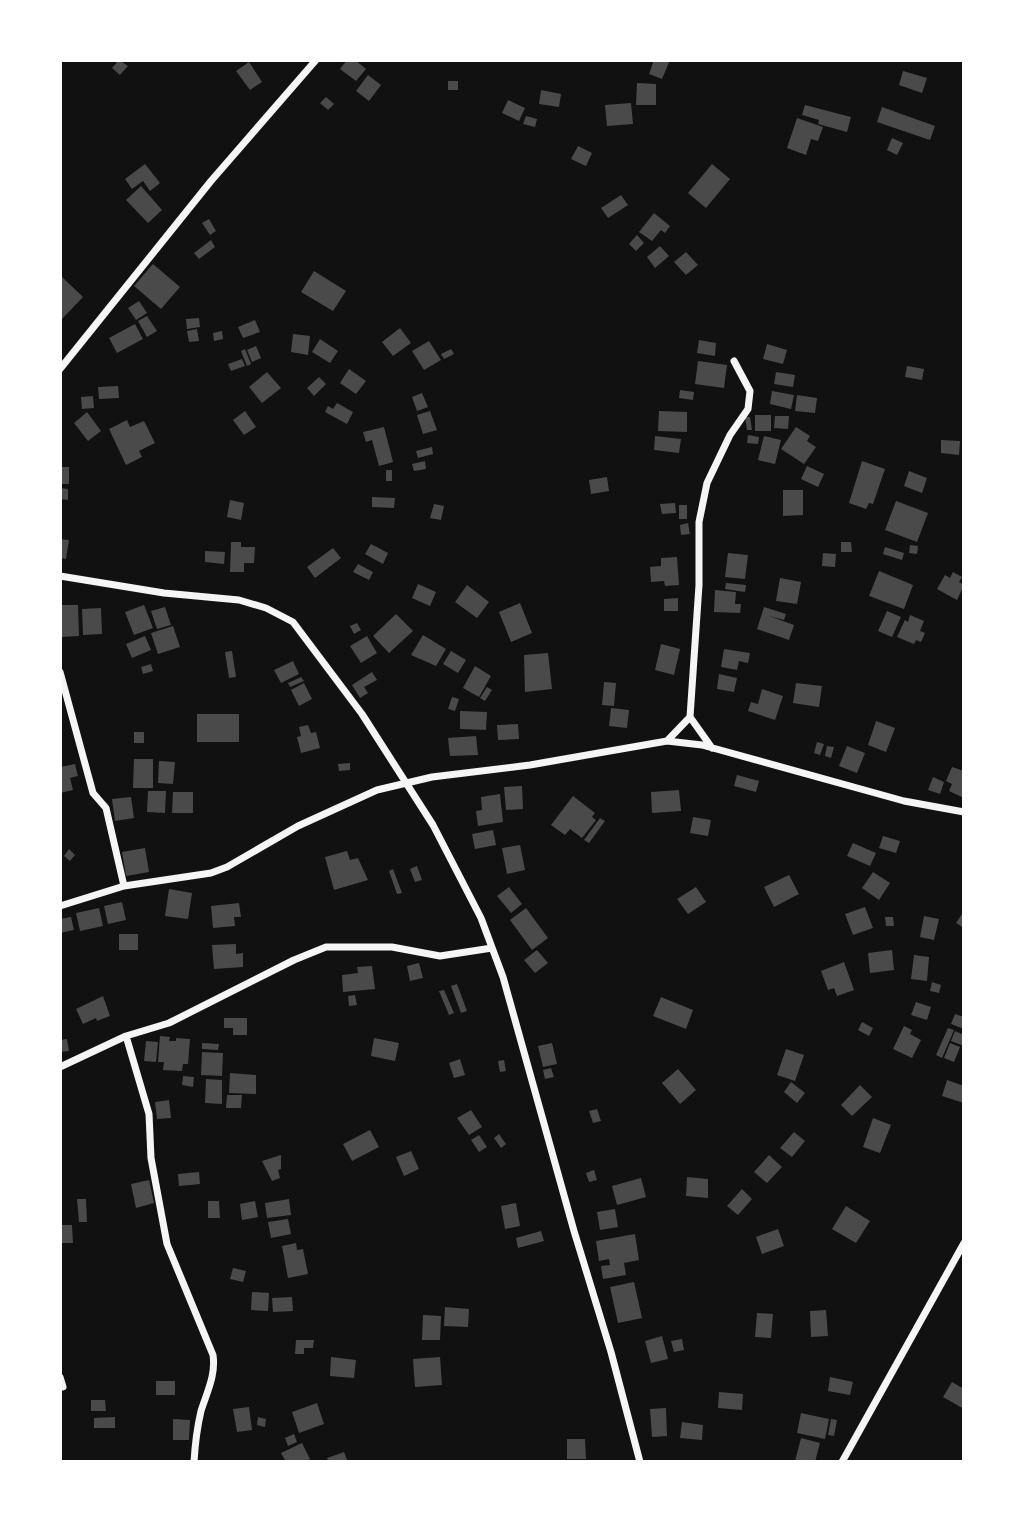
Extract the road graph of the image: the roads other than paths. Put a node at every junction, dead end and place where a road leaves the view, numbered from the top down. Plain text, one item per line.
1 (316, 60) edge
2 (734, 361) dead end
3 (60, 369) edge
4 (60, 576) edge
5 (60, 672) edge
6 (690, 717) junction
7 (667, 741) junction
8 (712, 748) junction
9 (406, 782) junction
10 (964, 812) edge
11 (124, 886) junction
12 (60, 906) edge
13 (492, 948) junction
14 (126, 1036) junction
15 (60, 1067) edge
16 (964, 1243) edge
17 (60, 1377) edge
18 (63, 1387) dead end
19 (194, 1462) edge
20 (640, 1462) edge
21 (842, 1462) edge

1 - 3 street
2 - 6 street
4 - 9 street
5 - 11 street
6 - 7 street
6 - 8 street
7 - 8 street
7 - 9 street
8 - 10 street
9 - 11 street
9 - 13 street
11 - 12 street
13 - 14 street
13 - 20 street
14 - 15 street
14 - 19 street
16 - 21 street
17 - 18 street

